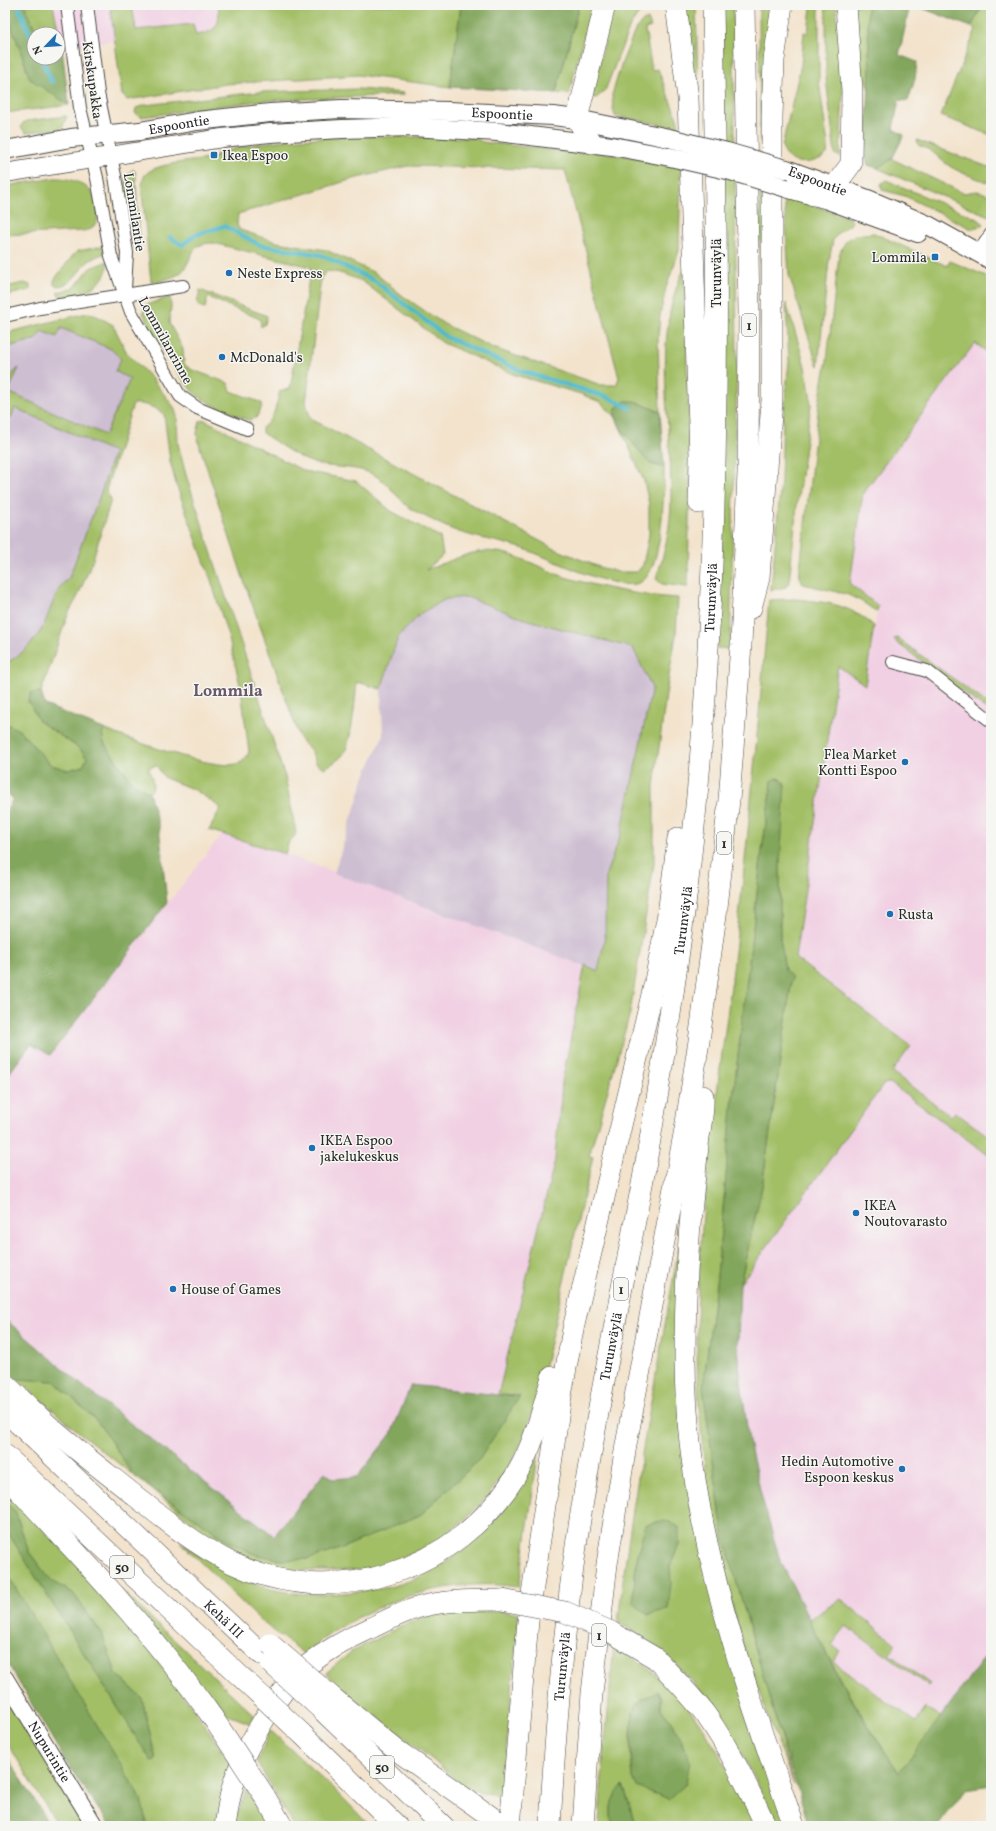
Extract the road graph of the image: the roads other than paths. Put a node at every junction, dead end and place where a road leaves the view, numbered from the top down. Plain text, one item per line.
1 (67, 5) edge
2 (87, 5) edge
3 (605, 5) edge
4 (676, 5) edge
5 (714, 5) edge
6 (744, 5) edge
7 (782, 5) edge
8 (846, 5) edge
9 (577, 119) junction
10 (106, 134) junction
11 (87, 136) junction
12 (592, 143) junction
13 (5, 150) edge
14 (110, 156) junction
15 (92, 159) junction
16 (5, 174) edge
17 (834, 187) junction
18 (812, 195) junction
19 (991, 234) edge
20 (984, 257) edge
21 (183, 286) dead end
22 (125, 296) junction
23 (5, 316) edge
24 (247, 429) dead end
25 (741, 645) junction
26 (708, 646) junction
27 (893, 662) dead end
28 (991, 721) edge
29 (700, 753) junction
30 (699, 1041) junction
31 (573, 1329) junction
32 (5, 1384) edge
33 (5, 1411) edge
34 (5, 1455) edge
35 (5, 1476) edge
36 (5, 1678) edge
37 (326, 1703) junction
38 (95, 1826) edge
39 (225, 1826) edge
40 (282, 1826) edge
41 (397, 1826) edge
42 (443, 1826) edge
43 (504, 1826) edge
44 (510, 1826) edge
45 (550, 1826) edge
46 (583, 1826) edge
47 (766, 1826) edge
48 (794, 1826) edge

1 - 11 street, Kirskupakka
2 - 10 street, Kirskupakka
3 - 9 highway
4 - 26 highway
5 - 26 highway, Turunväylä / 1
6 - 25 highway, 1
7 - 25 highway
8 - 17 highway
9 - 10 main road, Espoontie
9 - 12 highway
9 - 17 main road, Espoontie, bridge
10 - 11 main road, Espoontie
10 - 14 street, Kirskupakka
11 - 13 main road, Espoontie
11 - 15 street, Kirskupakka
12 - 14 main road, Espoontie
12 - 18 main road, Espoontie, bridge
14 - 15 main road, Espoontie
14 - 22 street, Lommilantie
15 - 16 main road, Espoontie
15 - 22 street
17 - 18 highway
17 - 20 main road, Espoontie
18 - 20 main road, Espoontie
19 - 20 street
21 - 22 street
22 - 23 street
22 - 24 street, Lommilanrinne
25 - 30 highway, 1
26 - 29 highway, Turunväylä / 1
27 - 28 street
29 - 31 highway
29 - 45 highway, Turunväylä / 1
30 - 46 highway, 1
30 - 48 highway
31 - 32 highway
31 - 44 highway
33 - 37 highway, Kehä III / 50, bridge
34 - 41 highway, 50, bridge
35 - 40 highway, bridge
36 - 38 main road, Nupurintie
37 - 42 highway, Kehä III / 50
37 - 43 highway
39 - 47 highway, bridge

